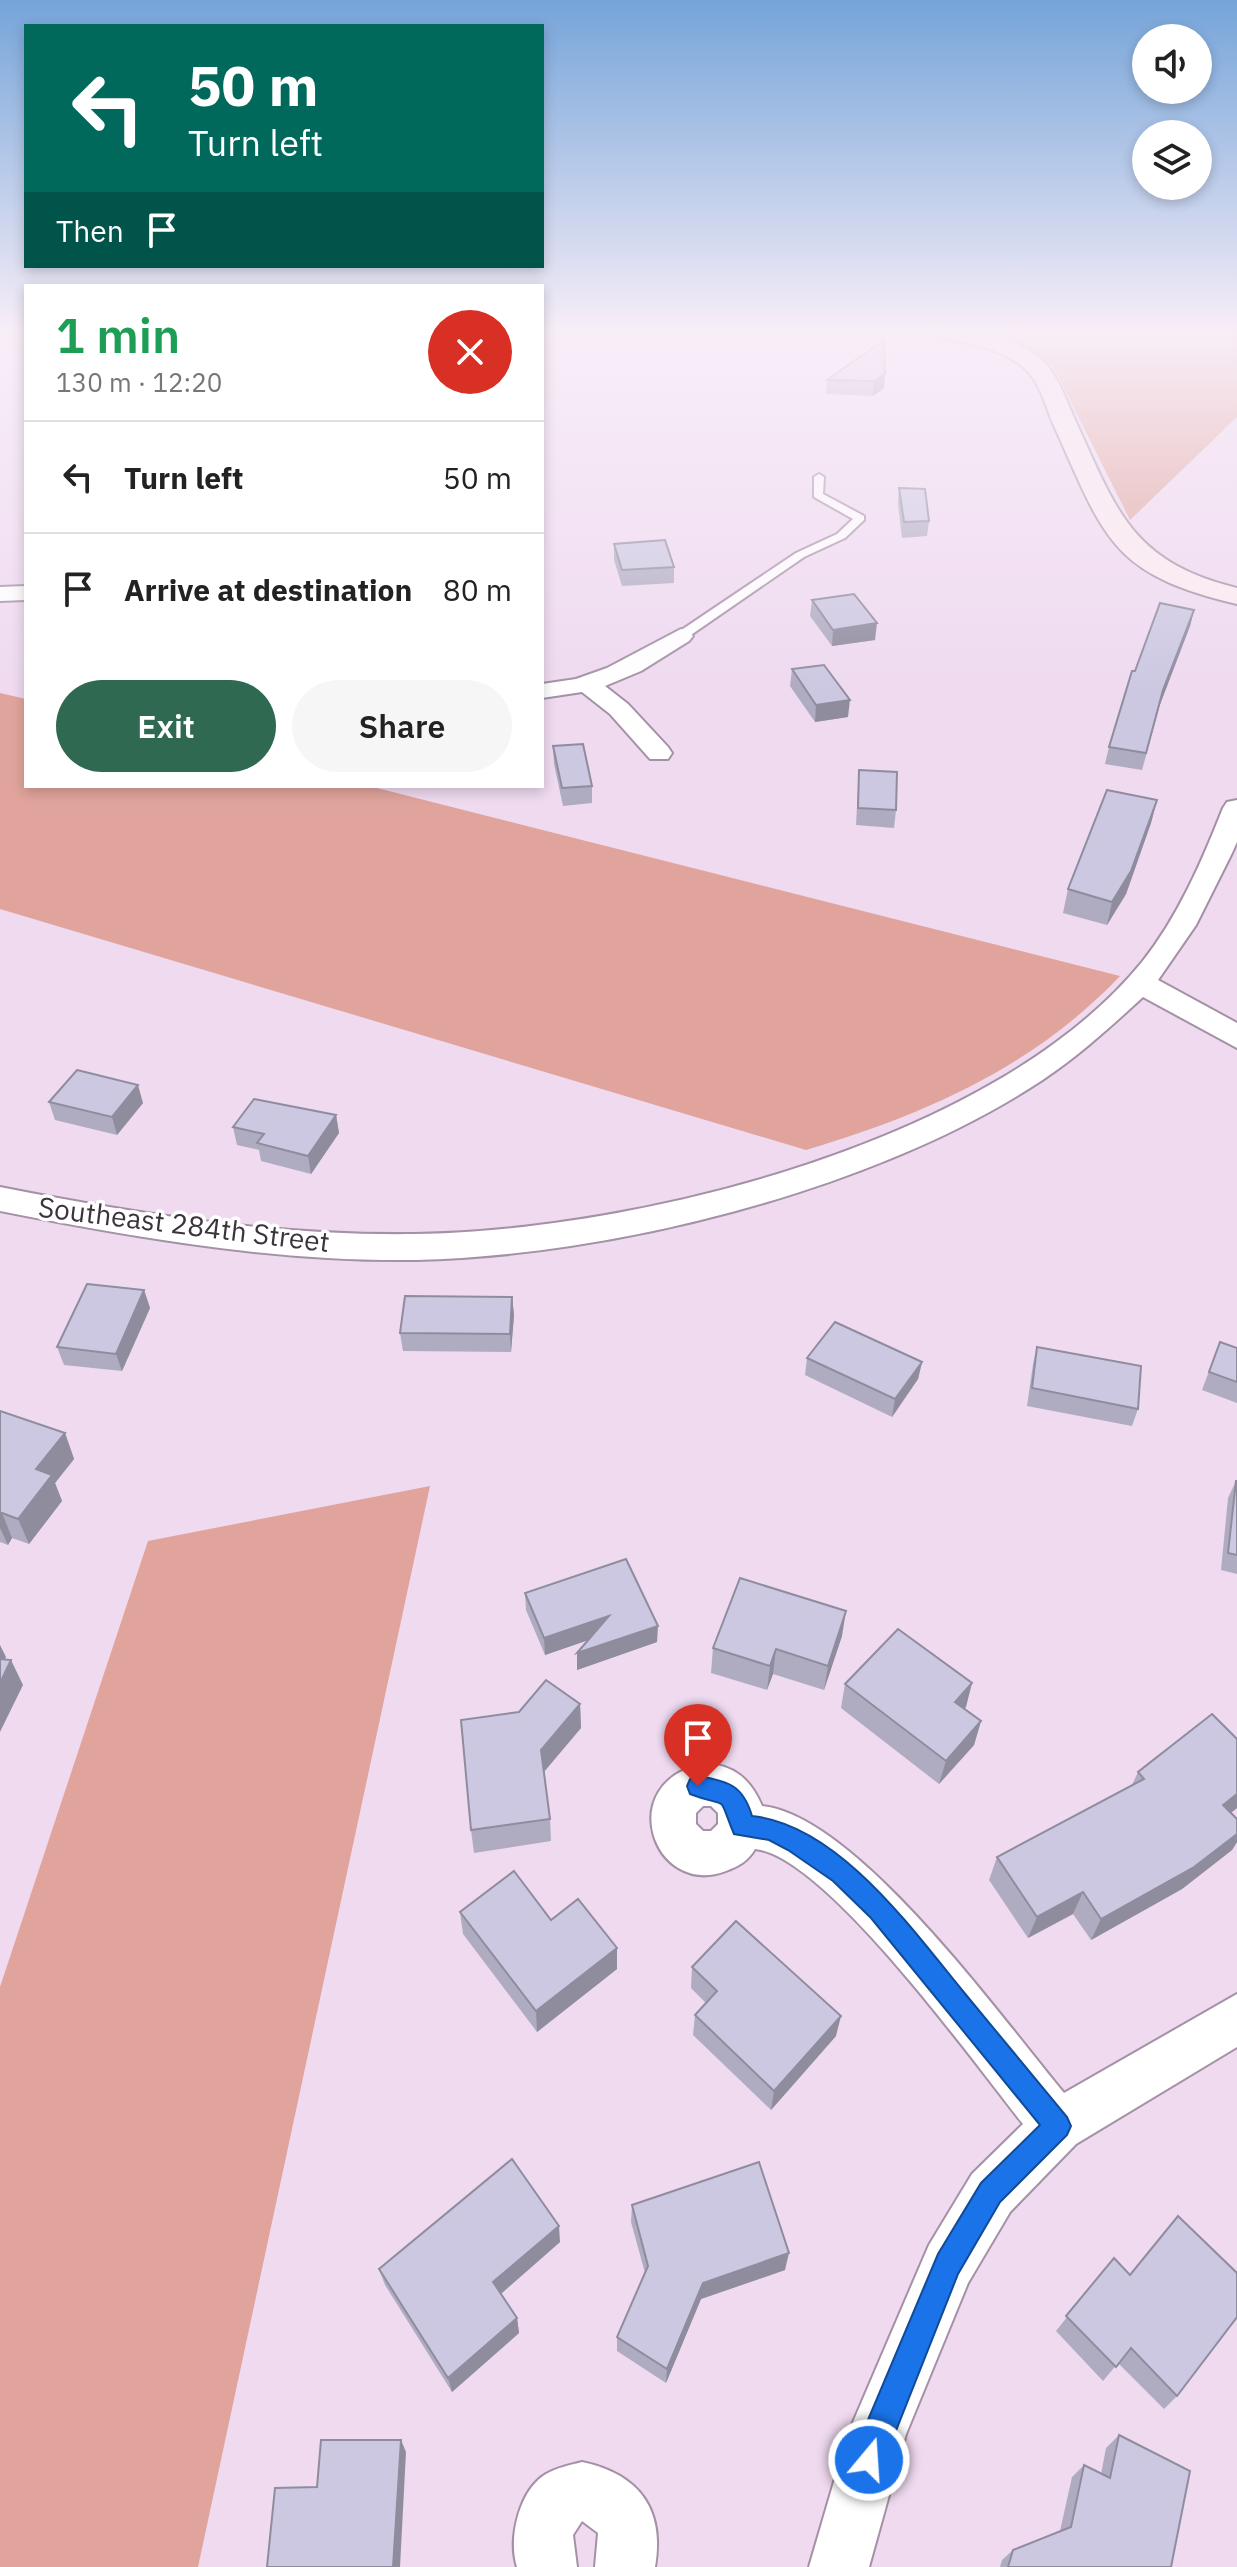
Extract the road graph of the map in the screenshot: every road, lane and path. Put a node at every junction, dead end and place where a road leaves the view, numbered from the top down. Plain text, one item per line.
1 (1077, 451) edge
2 (819, 477) dead end
3 (24, 593) edge
4 (0, 594) edge
5 (1237, 596) edge
6 (681, 636) joint
7 (586, 683) junction
8 (544, 691) edge
9 (659, 753) dead end
10 (1237, 808) edge
11 (1140, 983) junction
12 (1237, 1038) edge
13 (0, 1199) edge
14 (743, 1826) dead end
15 (1237, 2019) edge
16 (1058, 2126) junction
17 (628, 2566) edge
18 (547, 2567) edge
19 (839, 2567) edge

1 - 5 street
2 - 6 lane
3 - 4 street
6 - 7 street
7 - 8 street
7 - 9 street
10 - 11 street, Southeast 284th Street
11 - 12 street
11 - 13 street, Southeast 284th Street
14 - 16 street
15 - 16 street
16 - 19 street
17 - 18 street

